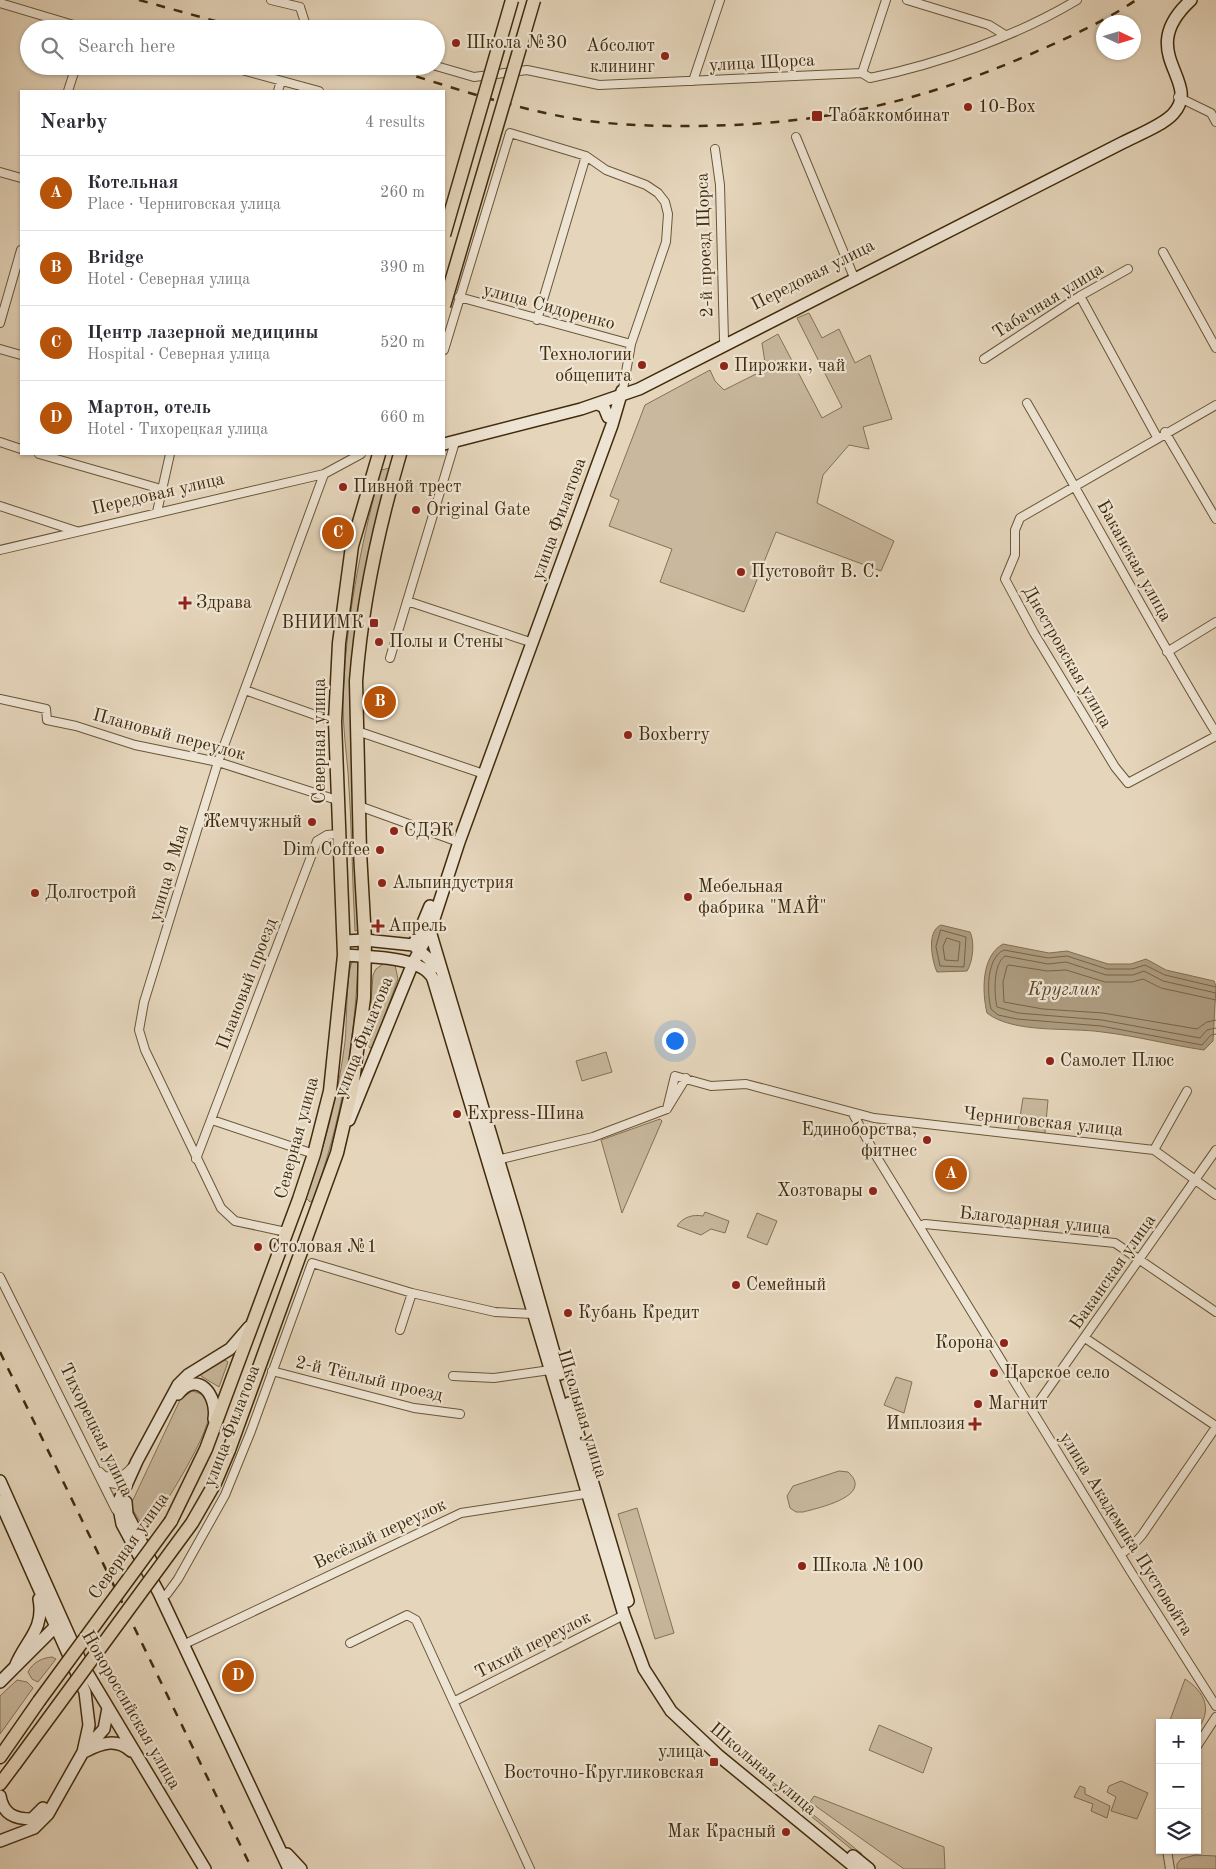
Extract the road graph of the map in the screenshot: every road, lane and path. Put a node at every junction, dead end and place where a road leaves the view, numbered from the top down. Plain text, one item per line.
1 (271, 0) edge
2 (512, 0) edge
3 (534, 0) edge
4 (720, 0) edge
5 (886, 0) edge
6 (907, 0) edge
7 (1077, 0) edge
8 (1182, 0) edge
9 (1191, 0) edge
10 (0, 3) edge
11 (301, 4) edge
12 (57, 20) edge
13 (305, 20) edge
14 (1005, 35) junction
15 (445, 69) edge
16 (862, 73) junction
17 (73, 75) edge
18 (259, 75) edge
19 (281, 81) junction
20 (693, 81) junction
21 (68, 90) edge
22 (278, 90) edge
23 (315, 90) edge
24 (1179, 97) junction
25 (1216, 122) edge
26 (796, 137) dead end
27 (715, 149) dead end
28 (586, 156) junction
29 (0, 172) edge
30 (20, 178) edge
31 (445, 232) edge
32 (1163, 252) dead end
33 (19, 268) edge
34 (1128, 269) dead end
35 (853, 275) junction
36 (1080, 296) junction
37 (460, 297) junction
38 (445, 303) edge
39 (537, 320) junction
40 (0, 323) edge
41 (724, 340) junction
42 (631, 344) junction
43 (445, 347) edge
44 (1216, 348) edge
45 (0, 349) edge
46 (20, 355) edge
47 (984, 359) dead end
48 (618, 394) junction
49 (1027, 403) dead end
50 (598, 404) junction
51 (1216, 405) edge
52 (608, 417) junction
53 (1165, 432) junction
54 (1157, 437) junction
55 (0, 442) edge
56 (448, 442) edge
57 (20, 448) edge
58 (42, 455) edge
59 (170, 455) edge
60 (360, 455) edge
61 (379, 455) edge
62 (400, 455) edge
63 (445, 455) edge
64 (324, 474) junction
65 (1075, 485) junction
66 (161, 489) junction
67 (0, 506) edge
68 (157, 512) junction
69 (1215, 517) edge
70 (76, 532) junction
71 (0, 550) edge
72 (407, 601) junction
73 (1216, 622) edge
74 (527, 641) junction
75 (1167, 652) junction
76 (390, 658) dead end
77 (245, 690) junction
78 (0, 699) edge
79 (335, 722) junction
80 (357, 731) junction
81 (1216, 735) edge
82 (218, 762) junction
83 (478, 772) junction
84 (337, 800) junction
85 (359, 806) junction
86 (339, 834) junction
87 (453, 840) junction
88 (430, 931) junction
89 (366, 940) junction
90 (344, 941) junction
91 (416, 947) junction
92 (344, 955) junction
93 (365, 956) junction
94 (409, 963) junction
95 (440, 969) junction
96 (686, 1078) junction
97 (1188, 1091) dead end
98 (666, 1109) junction
99 (854, 1114) junction
100 (212, 1120) junction
101 (1154, 1150) junction
102 (1216, 1150) edge
103 (337, 1153) junction
104 (314, 1154) junction
105 (196, 1159) junction
106 (498, 1160) junction
107 (1195, 1181) junction
108 (1216, 1195) edge
109 (920, 1226) junction
110 (286, 1232) junction
111 (1140, 1259) junction
112 (0, 1277) edge
113 (412, 1293) junction
114 (1216, 1312) edge
115 (533, 1314) junction
116 (255, 1318) junction
117 (400, 1330) dead end
118 (1085, 1338) junction
119 (550, 1370) junction
120 (272, 1371) junction
121 (453, 1376) dead end
122 (1031, 1409) junction
123 (460, 1414) dead end
124 (1216, 1426) edge
125 (212, 1433) junction
126 (137, 1461) junction
127 (104, 1479) junction
128 (0, 1481) edge
129 (127, 1486) junction
130 (591, 1493) junction
131 (0, 1501) edge
132 (118, 1501) junction
133 (125, 1519) junction
134 (1121, 1554) junction
135 (36, 1582) junction
136 (167, 1594) junction
137 (624, 1615) junction
138 (58, 1623) junction
139 (189, 1642) junction
140 (350, 1643) dead end
141 (15, 1667) junction
142 (0, 1682) edge
143 (455, 1701) junction
144 (1216, 1706) edge
145 (108, 1708) junction
146 (1216, 1716) edge
147 (1201, 1740) edge
148 (84, 1752) junction
149 (0, 1757) edge
150 (138, 1758) junction
151 (8, 1773) junction
152 (70, 1773) junction
153 (0, 1784) edge
154 (0, 1795) edge
155 (0, 1841) edge
156 (1168, 1854) edge
157 (205, 1869) edge
158 (289, 1869) edge
159 (301, 1869) edge
160 (530, 1869) edge
161 (857, 1869) edge
162 (869, 1869) edge
163 (1170, 1869) edge

1 - 11 street
2 - 31 main road, bridge
3 - 38 main road, bridge
4 - 20 street
5 - 16 street
6 - 14 street
7 - 14 street, улица Щорса
8 - 24 main road
9 - 24 main road
10 - 12 street
11 - 13 street
14 - 16 street, улица Щорса
15 - 20 street, улица Щорса
16 - 20 street, улица Щорса
17 - 21 street
18 - 19 street
19 - 22 street
19 - 23 street
24 - 25 street
24 - 35 main road, Передовая улица
24 - 48 main road, Передовая улица
26 - 35 street
27 - 41 street, 2-й проезд Щорса
28 - 37 street, улица Филатова
28 - 39 street
28 - 42 street, улица Филатова
29 - 30 street
32 - 44 street
33 - 40 street
34 - 36 street, Табачная улица
35 - 41 main road, Передовая улица
36 - 47 street, Табачная улица
36 - 54 street
37 - 39 street, улица Сидоренко
37 - 43 street
39 - 42 street, улица Сидоренко
41 - 48 main road, Передовая улица
42 - 48 street, улица Филатова
45 - 46 street
48 - 50 main road, Передовая улица
48 - 52 main road
48 - 56 main road, Передовая улица
48 - 88 main road, улица Филатова
49 - 65 street, Баканская улица
50 - 52 main road
50 - 56 main road, Передовая улица
51 - 53 street, Днестровская улица
52 - 74 main road
53 - 54 street, Днестровская улица
53 - 69 street
54 - 65 street, Днестровская улица
55 - 57 street
58 - 66 street
59 - 66 street
60 - 64 street, Передовая улица
61 - 79 main road, Северная улица
62 - 80 main road, Северная улица
63 - 72 street
64 - 68 street, Передовая улица
64 - 77 street, улица 9 Мая
65 - 75 street, Баканская улица
65 - 81 street, Днестровская улица
66 - 68 street
67 - 70 street, Передовая улица
68 - 70 street, Передовая улица
70 - 71 street, Передовая улица
72 - 74 street
72 - 76 street
73 - 75 street
74 - 83 main road
75 - 81 street, Баканская улица
77 - 79 street
77 - 82 street, улица 9 Мая
78 - 82 street, Плановый переулок
79 - 84 main road, Северная улица
80 - 83 street
80 - 85 main road, Северная улица
82 - 84 street, Плановый переулок
82 - 105 street, улица 9 Мая
83 - 87 main road
84 - 86 main road, Северная улица
85 - 87 street
85 - 89 main road, Северная улица
86 - 90 main road, Северная улица
86 - 100 street, Плановый проезд
87 - 91 main road
88 - 91 main road, улица Филатова
88 - 95 main road, Школьная улица
89 - 90 main road
89 - 91 main road
89 - 93 main road, Северная улица
90 - 92 main road, Северная улица
91 - 94 main road, улица Филатова
91 - 95 main road, Школьная улица
92 - 93 main road, Школьная улица
92 - 104 main road, Северная улица
93 - 94 main road, Школьная улица
93 - 103 main road, Северная улица
94 - 103 main road, улица Филатова
94 - 115 main road, Школьная улица
95 - 106 main road, Школьная улица
96 - 98 street
96 - 98 street
96 - 99 street
97 - 101 street
98 - 106 street
99 - 101 street, Черниговская улица
99 - 109 street, улица Академика Пустовойта
100 - 104 street
100 - 105 street, Плановый проезд
101 - 107 street
102 - 107 street, Баканская улица
103 - 151 main road, Северная улица, bridge
104 - 110 main road, Северная улица
105 - 110 street, улица 9 Мая
106 - 130 main road, Школьная улица
107 - 108 street
107 - 111 street, Баканская улица
109 - 111 street, Благодарная улица
109 - 122 street, улица Академика Пустовойта
110 - 116 main road, Северная улица
111 - 114 street, Благодарная улица
111 - 118 street, Баканская улица
112 - 127 street, Тихорецкая улица
113 - 115 street
113 - 117 street
113 - 120 street, улица Филатова
115 - 119 main road, Школьная улица
116 - 125 main road, Северная улица
116 - 126 main road
118 - 122 street, Баканская улица
118 - 124 street
119 - 121 street, 2-й Тёплый проезд
119 - 130 main road, Школьная улица
120 - 123 street, 2-й Тёплый проезд
120 - 136 street, улица Филатова
122 - 134 street, улица Академика Пустовойта
124 - 134 street
125 - 129 main road
125 - 149 main road, Северная улица, bridge
126 - 127 street
126 - 129 main road
127 - 129 street
127 - 132 street
127 - 133 street, Тихорецкая улица
128 - 138 main road, Новороссийская улица
129 - 132 main road
129 - 133 main road
130 - 137 main road, Школьная улица
130 - 139 street, Весёлый переулок
130 - 162 main road, Школьная улица
131 - 135 main road, Новороссийская улица
132 - 133 main road
133 - 136 main road
133 - 158 main road, Тихорецкая улица
134 - 144 street, улица Академика Пустовойта
135 - 138 main road, Новороссийская улица
135 - 141 main road
136 - 139 main road
137 - 143 street, Тихий переулок
137 - 161 main road, Школьная улица
138 - 141 main road
138 - 145 main road, Новороссийская улица
138 - 148 main road, Новороссийская улица
139 - 159 main road
140 - 143 street
141 - 142 main road
143 - 160 street
145 - 148 main road
145 - 150 main road, Новороссийская улица
146 - 147 street
148 - 150 main road
148 - 152 main road
150 - 157 main road, Новороссийская улица
151 - 153 main road, Северная улица
151 - 154 main road
152 - 154 main road
152 - 155 main road
156 - 163 street

